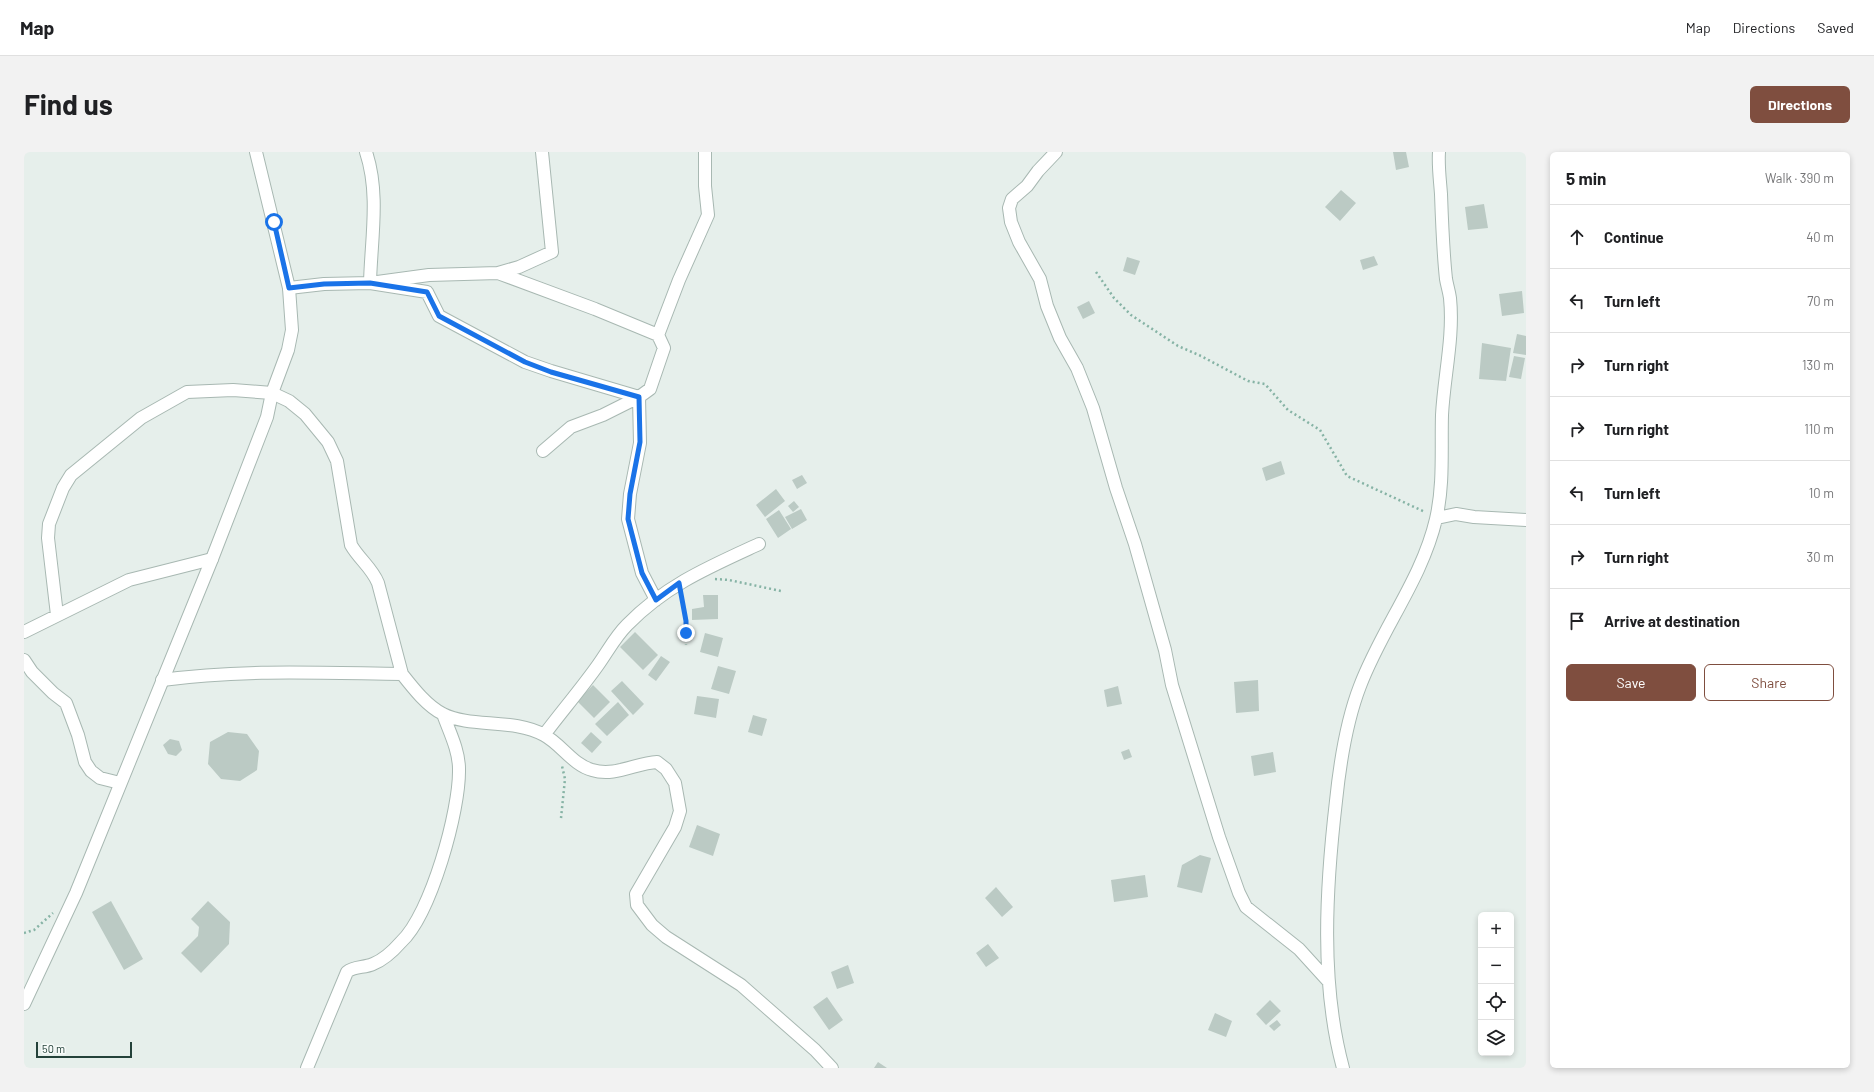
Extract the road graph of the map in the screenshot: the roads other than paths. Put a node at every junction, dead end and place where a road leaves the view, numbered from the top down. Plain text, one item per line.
1 (256, 152) edge
2 (366, 152) edge
3 (542, 152) edge
4 (705, 152) edge
5 (1056, 152) edge
6 (1439, 152) edge
7 (498, 273) junction
8 (370, 283) junction
9 (289, 288) junction
10 (658, 335) junction
11 (272, 393) junction
12 (639, 397) junction
13 (543, 451) dead end
14 (1437, 518) junction
15 (1526, 520) edge
16 (759, 544) dead end
17 (212, 559) junction
18 (656, 600) junction
19 (57, 615) junction
20 (24, 632) edge
21 (24, 660) edge
22 (402, 674) junction
23 (162, 680) junction
24 (443, 714) junction
25 (544, 735) junction
26 (120, 783) junction
27 (1329, 982) junction
28 (24, 1004) edge
29 (307, 1068) edge
30 (832, 1068) edge
31 (1343, 1068) edge

1 - 9 street
2 - 8 street
3 - 7 street
4 - 10 street
5 - 27 street
6 - 14 street
7 - 8 street
7 - 10 street
8 - 9 street
8 - 12 street
9 - 11 street
10 - 12 street
11 - 17 street
11 - 19 street
11 - 22 street
12 - 13 street
12 - 18 street
14 - 15 street
14 - 27 street
16 - 18 street
17 - 19 street
17 - 23 street
18 - 25 street
19 - 20 street
21 - 26 street
22 - 23 street
22 - 24 street
23 - 26 street
24 - 25 street
24 - 29 street
25 - 30 street
26 - 28 street
27 - 31 street

